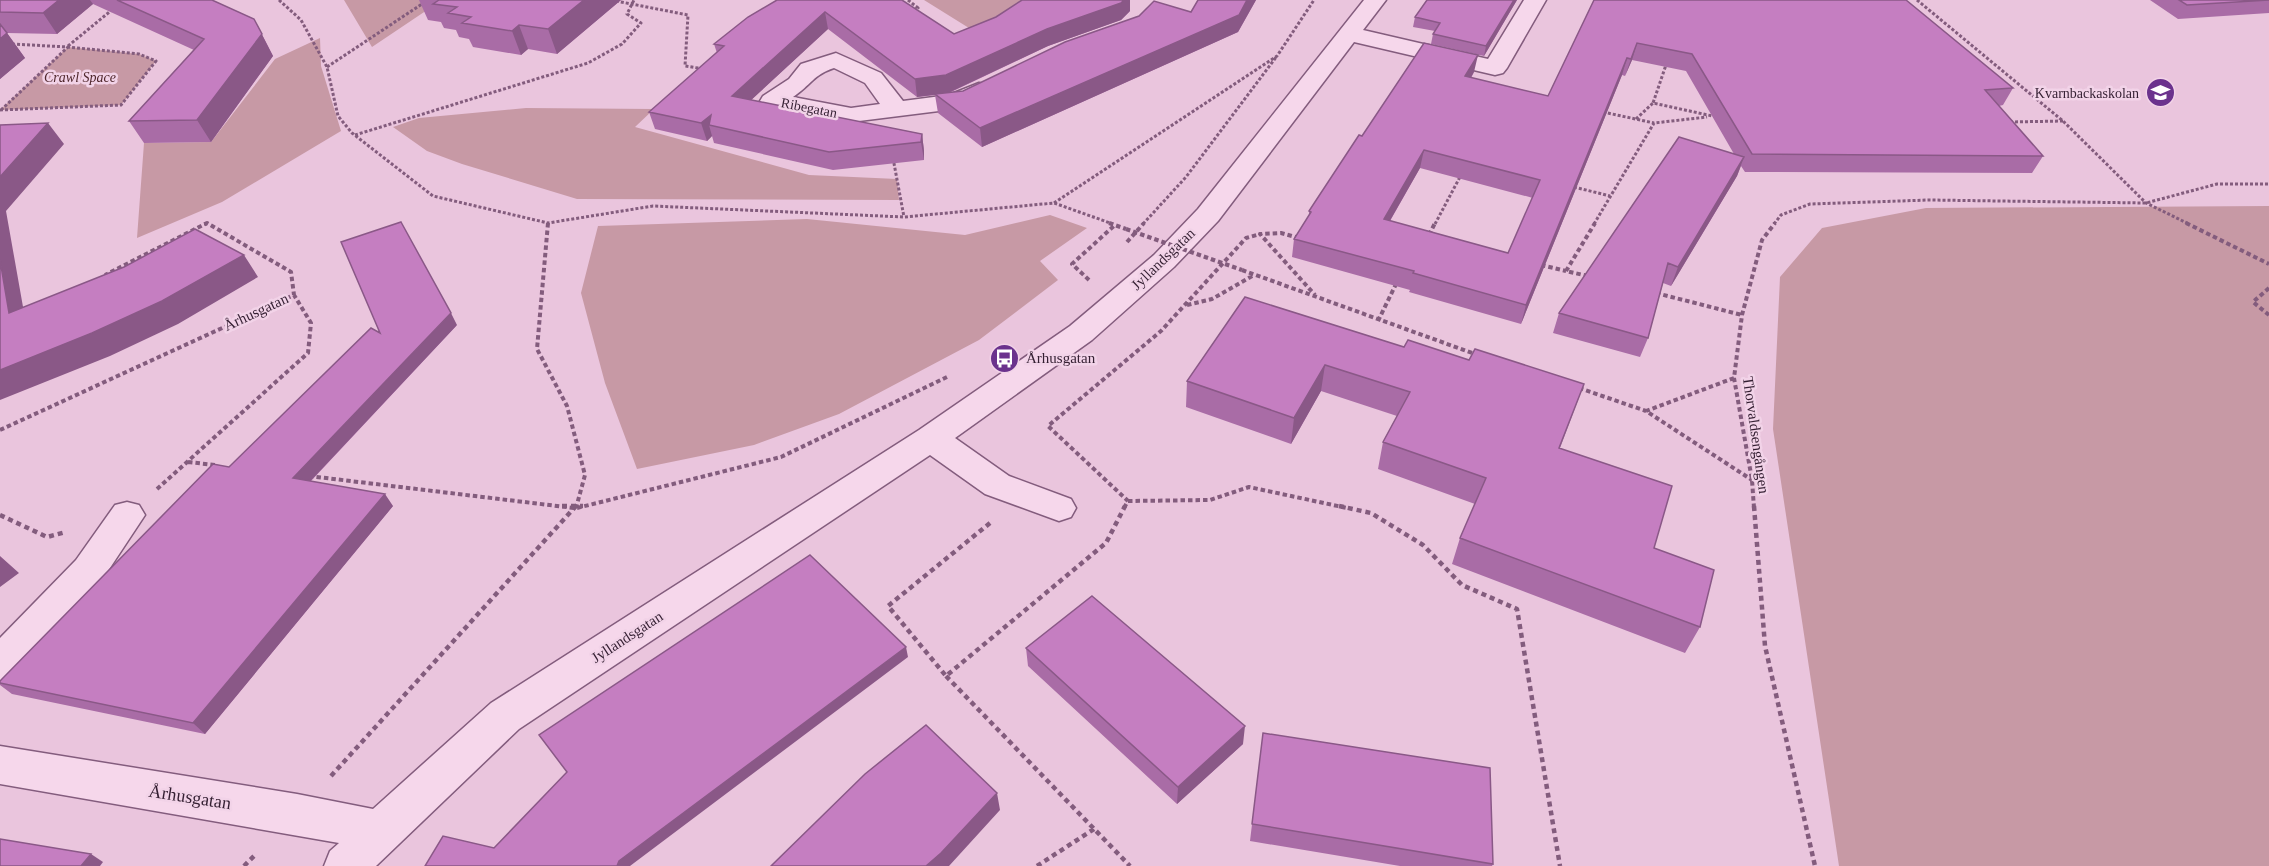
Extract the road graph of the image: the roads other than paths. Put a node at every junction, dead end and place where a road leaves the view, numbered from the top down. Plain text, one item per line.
1 (1375, 0) edge
2 (1535, 0) edge
3 (1350, 34) junction
4 (996, 82) edge
5 (896, 110) dead end
6 (932, 438) junction
7 (1059, 508) dead end
8 (127, 515) road end
9 (0, 664) edge
10 (0, 765) edge
11 (380, 831) junction
12 (346, 866) edge

1 - 3 street, Jyllandsgatan
2 - 3 street
3 - 6 street, Jyllandsgatan
4 - 5 street
6 - 7 street
6 - 11 street, Jyllandsgatan
8 - 9 street
10 - 11 street, Århusgatan
11 - 12 street, Jyllandsgatan

